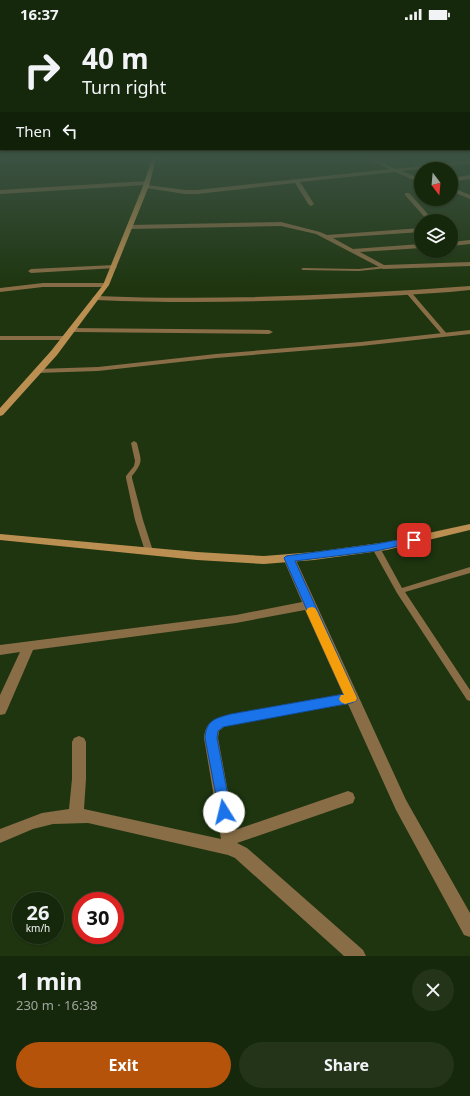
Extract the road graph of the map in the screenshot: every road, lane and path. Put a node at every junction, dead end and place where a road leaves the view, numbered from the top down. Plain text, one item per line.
1 (140, 201) edge
2 (309, 201) edge
3 (414, 201) edge
4 (311, 204) dead end
5 (425, 214) edge
6 (130, 228) junction
7 (414, 231) edge
8 (325, 237) junction
9 (470, 242) edge
10 (458, 243) edge
11 (414, 246) edge
12 (351, 251) junction
13 (470, 264) edge
14 (114, 267) junction
15 (385, 267) junction
16 (303, 270) dead end
17 (31, 271) dead end
18 (106, 285) junction
19 (470, 288) edge
20 (0, 290) edge
21 (409, 293) junction
22 (96, 298) junction
23 (72, 330) junction
24 (269, 332) dead end
25 (470, 332) edge
26 (445, 335) junction
27 (0, 338) edge
28 (66, 338) junction
29 (37, 371) junction
30 (1, 410) edge
31 (134, 443) dead end
32 (470, 526) edge
33 (0, 537) edge
34 (376, 548) junction
35 (149, 551) junction
36 (289, 558) junction
37 (470, 570) edge
38 (400, 591) junction
39 (309, 605) junction
40 (29, 646) junction
41 (0, 650) edge
42 (470, 697) edge
43 (351, 698) junction
44 (0, 710) edge
45 (79, 742) dead end
46 (348, 798) dead end
47 (76, 815) junction
48 (0, 836) edge
49 (230, 843) junction
50 (470, 929) edge
51 (357, 956) edge

1 - 6 street
2 - 4 street
3 - 5 street
6 - 8 street
6 - 14 street
7 - 8 street
8 - 12 street
9 - 10 street
11 - 12 street
12 - 15 street
13 - 15 street
14 - 17 street
14 - 18 street
15 - 16 lane
18 - 20 street
18 - 22 street
19 - 21 street
21 - 22 street
21 - 26 lane
22 - 23 street
23 - 24 street
23 - 28 street
25 - 26 street
26 - 29 street
27 - 28 street
28 - 29 street
29 - 30 street
31 - 35 lane
32 - 34 street
33 - 35 street
34 - 36 street
34 - 38 lane
35 - 36 street
36 - 39 street
37 - 38 lane
38 - 42 lane
39 - 40 street
39 - 43 street
40 - 41 street
40 - 44 street
43 - 49 street
43 - 50 street
45 - 47 street
46 - 49 street
47 - 48 street
47 - 49 street
49 - 51 street

